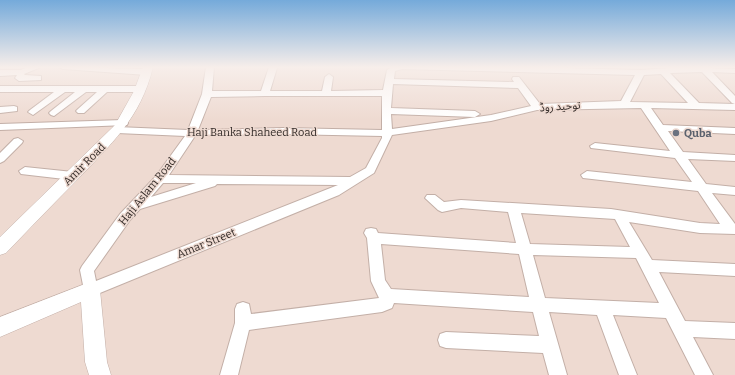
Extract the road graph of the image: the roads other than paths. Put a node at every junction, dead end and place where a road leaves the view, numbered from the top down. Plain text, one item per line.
1 (143, 84) edge
2 (208, 84) edge
3 (267, 84) edge
4 (328, 84) edge
5 (388, 84) edge
6 (504, 84) edge
7 (632, 84) edge
8 (676, 84) edge
9 (718, 84) edge
10 (520, 85) joint
11 (0, 89) edge
12 (62, 89) junction
13 (84, 89) junction
14 (105, 89) junction
15 (142, 89) junction
16 (387, 93) junction
17 (207, 94) junction
18 (264, 94) junction
19 (326, 94) junction
20 (624, 104) junction
21 (644, 104) junction
22 (696, 106) junction
23 (734, 106) edge
24 (537, 107) junction
25 (14, 109) dead end
26 (0, 110) edge
27 (81, 111) dead end
28 (387, 111) junction
29 (33, 112) dead end
30 (54, 113) dead end
31 (500, 116) junction
32 (120, 126) junction
33 (0, 127) edge
34 (660, 128) junction
35 (735, 131) edge
36 (192, 132) junction
37 (387, 133) junction
38 (18, 141) dead end
39 (595, 146) dead end
40 (679, 155) junction
41 (735, 158) edge
42 (0, 160) edge
43 (25, 171) dead end
44 (587, 175) dead end
45 (73, 176) junction
46 (160, 179) junction
47 (223, 179) junction
48 (352, 181) junction
49 (703, 189) junction
50 (735, 191) edge
51 (431, 198) dead end
52 (134, 206) junction
53 (513, 208) junction
54 (619, 215) junction
55 (733, 229) edge
56 (0, 248) edge
57 (524, 249) junction
58 (644, 259) junction
59 (735, 270) edge
60 (90, 290) junction
61 (387, 296) junction
62 (540, 305) junction
63 (602, 308) junction
64 (671, 311) junction
65 (0, 327) edge
66 (680, 329) junction
67 (735, 331) edge
68 (446, 340) dead end
69 (550, 345) junction
70 (100, 375) edge
71 (229, 375) edge
72 (558, 375) edge
73 (628, 375) edge
74 (704, 375) edge

1 - 15 main road, Amir Road
2 - 17 street, Haji Aslam Road
3 - 18 street
4 - 19 street
5 - 16 street
6 - 10 street
7 - 20 street
8 - 22 street
9 - 23 street
10 - 24 street
11 - 12 street
12 - 13 street
12 - 29 street
13 - 14 street
13 - 30 street
14 - 15 street
14 - 27 street
15 - 32 main road, Amir Road
16 - 19 street
16 - 28 street
17 - 18 street
17 - 36 street, Haji Aslam Road
18 - 19 street
20 - 21 street, توحید روڈ
20 - 24 street, توحید روڈ
21 - 22 street, توحید روڈ
21 - 34 street
22 - 23 street, توحید روڈ
24 - 31 street, توحید روڈ
25 - 26 street
28 - 31 street
28 - 37 street
31 - 37 street, توحید روڈ
32 - 33 street, Haji Banka Shaheed Road
32 - 36 street, Haji Banka Shaheed Road
32 - 45 main road, Amir Road
34 - 35 street
34 - 40 street
36 - 37 street, Haji Banka Shaheed Road
36 - 46 street, Haji Aslam Road
37 - 48 street, Amar Street
38 - 42 street
39 - 40 street
40 - 41 street
40 - 49 street
43 - 45 street
44 - 49 street
45 - 56 main road, Amir Road
46 - 47 street
46 - 52 street, Haji Aslam Road
47 - 48 street
47 - 52 street
48 - 60 street, Amar Street
49 - 50 street
49 - 55 street
51 - 53 street
52 - 60 street, Haji Aslam Road
53 - 54 street
53 - 57 street
54 - 55 street
54 - 58 street
57 - 58 street
57 - 61 street
57 - 62 street
58 - 59 street
58 - 64 street
60 - 65 main road, Amar Street
60 - 70 main road
61 - 62 street
61 - 71 street
62 - 63 street
62 - 69 street
63 - 64 street
63 - 73 street
64 - 66 street
66 - 67 street
66 - 74 street
68 - 69 street
69 - 72 street

